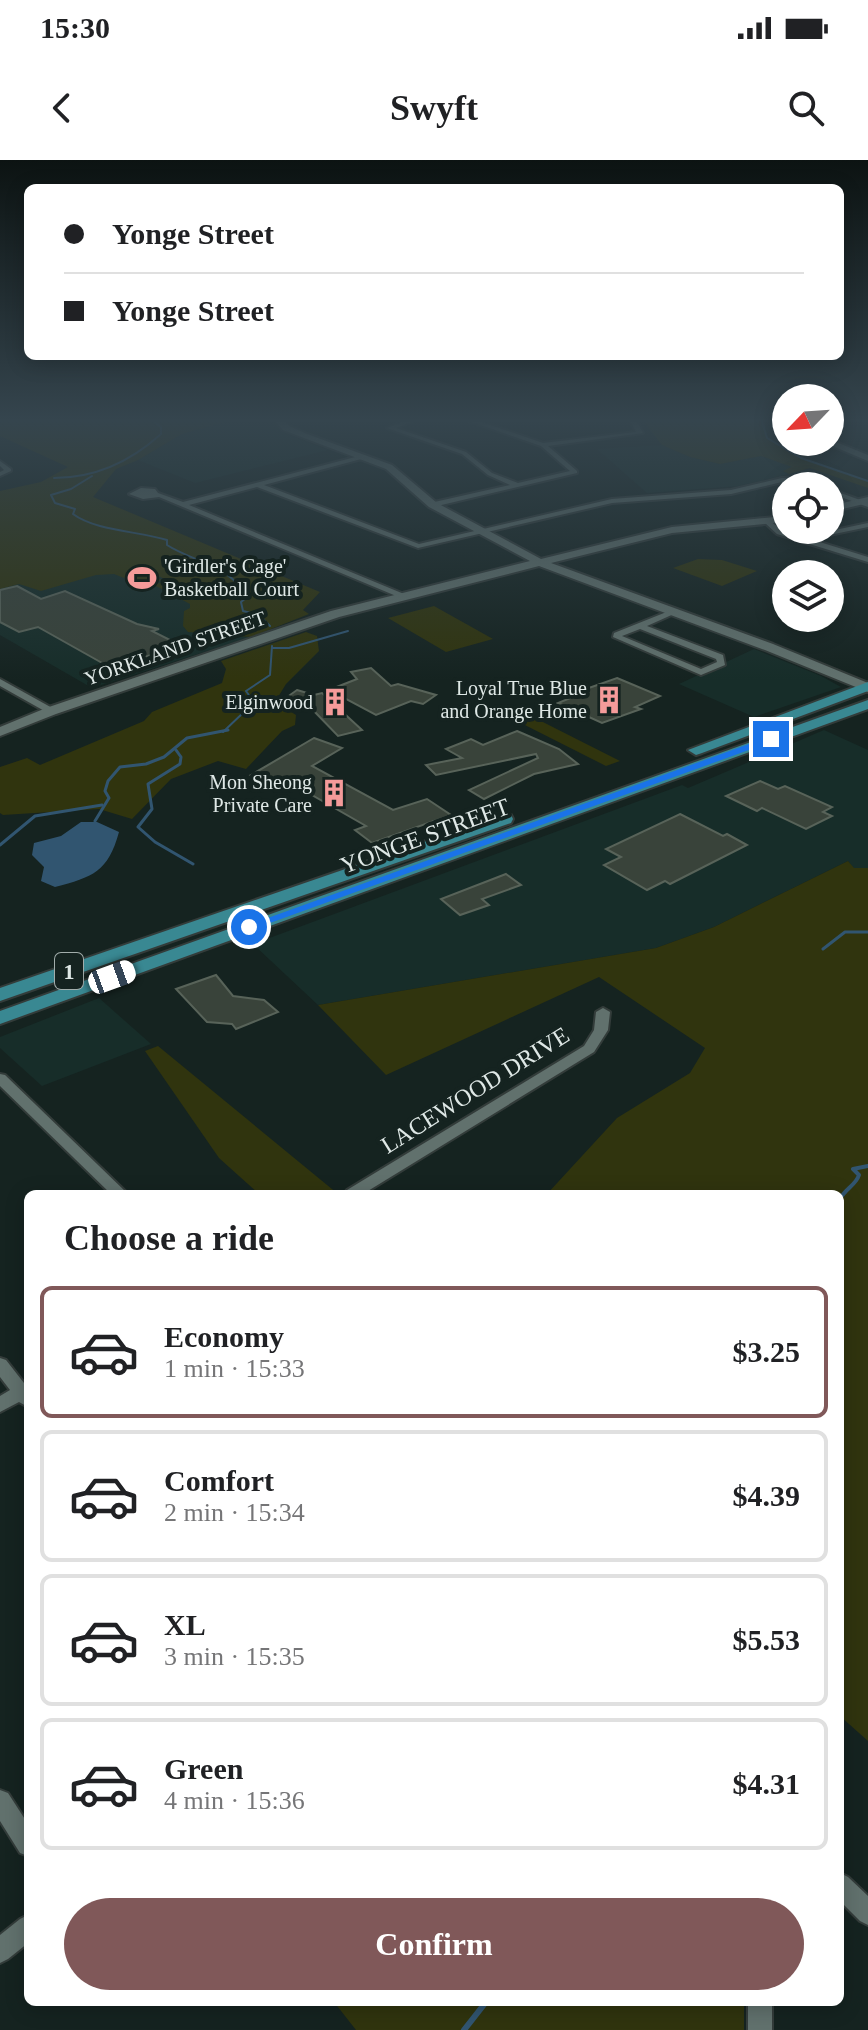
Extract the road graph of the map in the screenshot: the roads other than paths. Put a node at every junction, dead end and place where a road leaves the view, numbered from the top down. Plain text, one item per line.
1 (187, 505) edge
2 (309, 505) edge
3 (433, 505) edge
4 (594, 505) edge
5 (772, 521) edge
6 (768, 522) junction
7 (772, 525) edge
8 (868, 525) edge
9 (844, 530) edge
10 (482, 532) junction
11 (817, 544) edge
12 (868, 560) edge
13 (539, 562) junction
14 (401, 596) junction
15 (672, 613) junction
16 (640, 626) junction
17 (0, 682) edge
18 (867, 691) edge
19 (51, 711) junction
20 (0, 732) edge
21 (0, 995) edge
22 (603, 1012) dead end
23 (0, 1018) edge
24 (0, 1078) edge
25 (116, 1190) edge
26 (359, 1190) edge
27 (0, 1365) edge
28 (24, 1392) edge
29 (24, 1395) edge
30 (0, 1405) edge
31 (0, 1801) edge
32 (24, 1839) edge
33 (844, 1889) edge
34 (868, 1913) edge
35 (24, 1930) edge
36 (0, 1951) edge
37 (760, 2006) edge
38 (760, 2030) edge

1 - 14 street
2 - 10 street
3 - 10 street
4 - 10 street
5 - 6 street, YORKLAND STREET
6 - 7 street
6 - 13 street, YORKLAND STREET
8 - 9 street
10 - 13 street
11 - 12 street
13 - 14 street, YORKLAND STREET
13 - 15 street
14 - 19 street, YORKLAND STREET
15 - 16 street
15 - 18 street
16 - 16 street
17 - 19 street
18 - 21 main road, YONGE STREET / 1
18 - 23 main road, YONGE STREET / 1
19 - 20 street, YORKLAND STREET
22 - 26 street, LACEWOOD DRIVE
24 - 25 street
27 - 28 street
29 - 30 street
31 - 32 street
33 - 34 street
35 - 36 street
37 - 38 street

